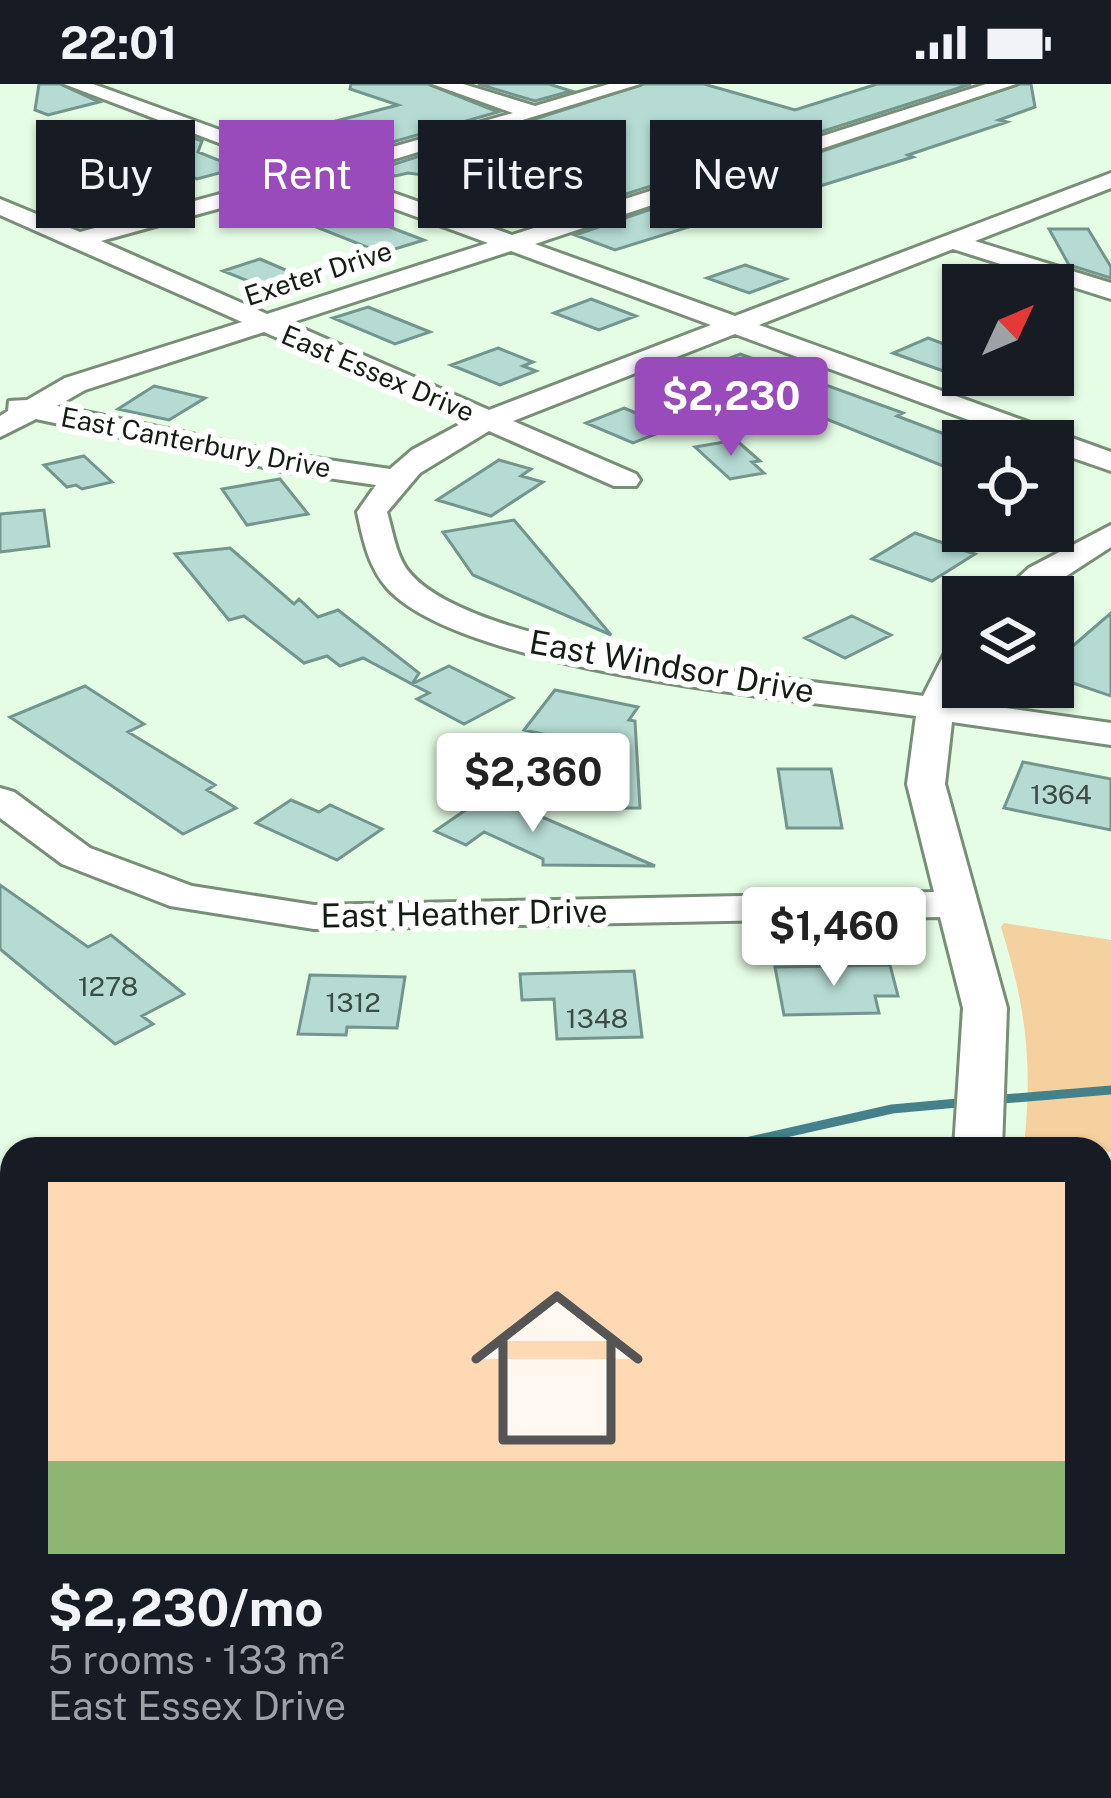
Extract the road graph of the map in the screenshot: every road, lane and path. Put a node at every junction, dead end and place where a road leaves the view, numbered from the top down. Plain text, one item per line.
1 (74, 84) edge
2 (442, 84) edge
3 (630, 84) edge
4 (1006, 84) edge
5 (532, 112) junction
6 (219, 137) edge
7 (394, 153) edge
8 (1111, 180) edge
9 (394, 200) edge
10 (219, 202) edge
11 (0, 206) edge
12 (78, 240) junction
13 (956, 242) junction
14 (512, 243) junction
15 (1111, 291) edge
16 (261, 322) junction
17 (738, 326) junction
18 (13, 406) edge
19 (489, 420) junction
20 (0, 428) edge
21 (1111, 462) edge
22 (393, 478) junction
23 (625, 480) dead end
24 (1111, 534) edge
25 (1039, 576) edge
26 (942, 692) edge
27 (934, 709) junction
28 (1111, 734) edge
29 (0, 800) edge
30 (954, 904) junction
31 (979, 1137) edge

1 - 6 street
2 - 5 street
3 - 5 street
4 - 14 street, Exeter Drive
5 - 7 street
8 - 13 street
9 - 14 street
10 - 12 street
11 - 12 street, East Essex Drive
12 - 16 street, East Essex Drive
13 - 15 street
13 - 17 street
14 - 16 street, Exeter Drive
14 - 17 street
16 - 18 street, Exeter Drive
16 - 19 street, East Essex Drive
17 - 19 street
17 - 21 street
18 - 20 street, Exeter Drive
18 - 22 street, East Canterbury Drive
19 - 22 street
19 - 23 street, East Essex Drive
22 - 27 street, East Windsor Drive
24 - 25 street
26 - 27 street
27 - 28 street, East Windsor Drive
27 - 30 street
29 - 30 street, East Heather Drive
30 - 31 street

